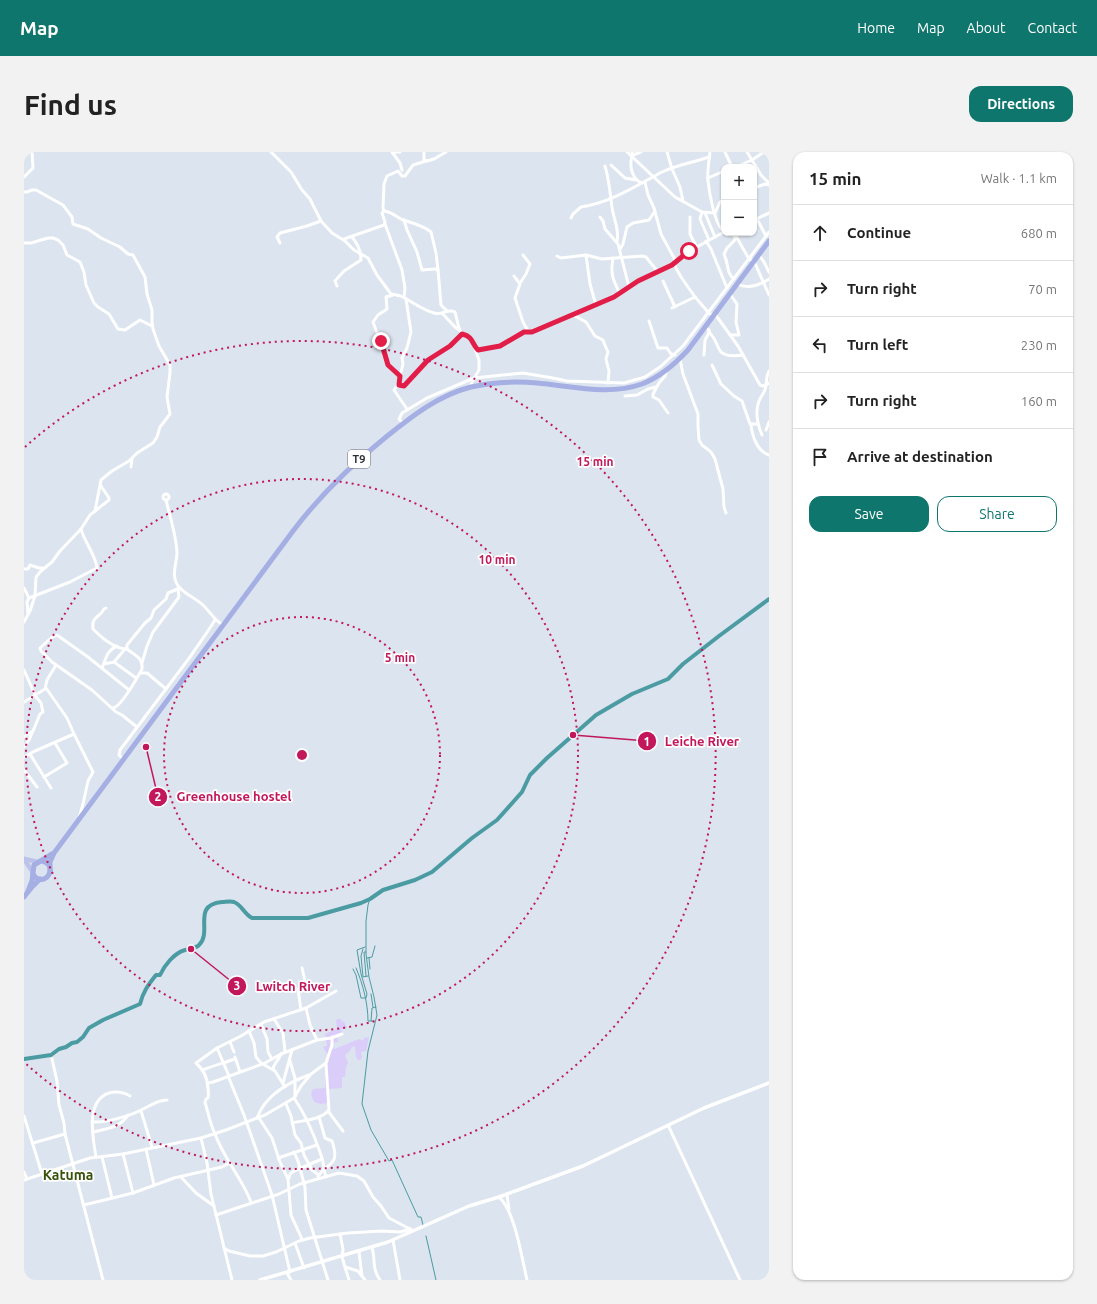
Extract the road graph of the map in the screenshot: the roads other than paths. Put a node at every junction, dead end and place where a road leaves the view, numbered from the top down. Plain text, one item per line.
1 (32, 152) edge
2 (272, 152) edge
3 (392, 152) edge
4 (400, 152) edge
5 (424, 152) edge
6 (446, 152) edge
7 (627, 152) edge
8 (641, 152) edge
9 (667, 152) edge
10 (710, 152) edge
11 (725, 152) edge
12 (747, 152) edge
13 (764, 152) edge
14 (633, 154) edge
15 (709, 157) junction
16 (752, 160) junction
17 (424, 161) junction
18 (731, 164) edge
19 (743, 164) edge
20 (611, 165) dead end
21 (604, 166) dead end
22 (410, 167) junction
23 (672, 169) junction
24 (400, 171) junction
25 (721, 172) edge
26 (24, 178) edge
27 (654, 178) junction
28 (708, 178) junction
29 (637, 181) junction
30 (643, 183) junction
31 (769, 184) edge
32 (757, 187) edge
33 (24, 192) edge
34 (611, 199) junction
35 (723, 200) edge
36 (684, 202) junction
37 (384, 211) junction
38 (655, 211) junction
39 (703, 212) junction
40 (769, 213) edge
41 (715, 214) junction
42 (600, 217) dead end
43 (690, 217) dead end
44 (571, 218) dead end
45 (757, 218) edge
46 (404, 220) junction
47 (322, 221) junction
48 (757, 222) edge
49 (386, 224) junction
50 (721, 229) edge
51 (769, 232) edge
52 (721, 233) edge
53 (736, 236) joint
54 (766, 236) junction
55 (352, 237) junction
56 (715, 237) junction
57 (344, 239) junction
58 (708, 240) junction
59 (769, 241) edge
60 (617, 242) junction
61 (280, 243) dead end
62 (24, 244) edge
63 (696, 246) junction
64 (620, 249) junction
65 (360, 254) junction
66 (524, 255) dead end
67 (586, 255) junction
68 (758, 255) junction
69 (556, 256) dead end
70 (622, 257) junction
71 (613, 258) junction
72 (751, 260) junction
73 (675, 263) junction
74 (438, 270) junction
75 (658, 272) junction
76 (769, 272) edge
77 (514, 276) dead end
78 (769, 279) edge
79 (663, 281) dead end
80 (736, 282) junction
81 (520, 283) junction
82 (763, 283) junction
83 (337, 286) dead end
84 (629, 287) junction
85 (728, 291) junction
86 (620, 294) junction
87 (393, 295) junction
88 (769, 295) edge
89 (695, 297) junction
90 (405, 298) junction
91 (596, 305) junction
92 (447, 311) junction
93 (708, 312) junction
94 (442, 313) junction
95 (574, 313) junction
96 (714, 315) junction
97 (649, 321) dead end
98 (152, 326) junction
99 (705, 327) junction
100 (460, 330) junction
101 (528, 332) junction
102 (709, 332) junction
103 (462, 334) junction
104 (730, 335) junction
105 (478, 352) junction
106 (704, 354) dead end
107 (675, 355) junction
108 (743, 355) junction
109 (680, 359) junction
110 (712, 365) dead end
111 (666, 370) junction
112 (769, 371) edge
113 (400, 376) junction
114 (474, 378) junction
115 (608, 382) junction
116 (768, 384) edge
117 (399, 385) junction
118 (470, 387) junction
119 (656, 387) junction
120 (625, 396) dead end
121 (407, 409) junction
122 (668, 413) dead end
123 (769, 422) edge
124 (402, 424) junction
125 (751, 424) junction
126 (757, 424) junction
127 (766, 430) dead end
128 (762, 435) dead end
129 (769, 455) edge
130 (132, 459) junction
131 (131, 467) dead end
132 (100, 484) junction
133 (166, 500) dead end
134 (95, 511) junction
135 (726, 513) dead end
136 (81, 530) junction
137 (45, 568) junction
138 (24, 569) edge
139 (24, 588) edge
140 (179, 588) junction
141 (34, 596) junction
142 (29, 598) junction
143 (106, 608) dead end
144 (27, 615) edge
145 (215, 620) junction
146 (24, 622) edge
147 (223, 625) junction
148 (117, 646) junction
149 (126, 649) junction
150 (114, 662) junction
151 (142, 662) junction
152 (104, 664) junction
153 (56, 665) junction
154 (102, 668) junction
155 (142, 668) junction
156 (24, 670) edge
157 (140, 673) junction
158 (147, 673) junction
159 (136, 678) junction
160 (46, 688) junction
161 (166, 689) junction
162 (129, 690) junction
163 (36, 695) junction
164 (24, 702) edge
165 (113, 708) junction
166 (137, 726) junction
167 (32, 733) junction
168 (74, 734) junction
169 (24, 738) edge
170 (55, 743) junction
171 (24, 747) edge
172 (30, 754) junction
173 (24, 757) edge
174 (123, 759) junction
175 (24, 770) edge
176 (44, 777) junction
177 (37, 787) dead end
178 (51, 788) dead end
179 (79, 819) junction
180 (54, 853) junction
181 (24, 859) edge
182 (40, 862) junction
183 (50, 870) junction
184 (33, 872) junction
185 (40, 879) junction
186 (28, 891) junction
187 (24, 897) edge
188 (302, 968) dead end
189 (336, 991) dead end
190 (306, 1008) junction
191 (301, 1010) junction
192 (274, 1019) junction
193 (260, 1024) junction
194 (249, 1032) junction
195 (342, 1034) dead end
196 (332, 1038) junction
197 (317, 1040) junction
198 (230, 1042) junction
199 (217, 1048) junction
200 (292, 1050) junction
201 (234, 1052) dead end
202 (285, 1052) junction
203 (281, 1054) junction
204 (274, 1058) junction
205 (52, 1059) dead end
206 (290, 1061) junction
207 (276, 1062) junction
208 (261, 1063) junction
209 (224, 1064) junction
210 (326, 1064) junction
211 (273, 1069) junction
212 (203, 1070) junction
213 (240, 1072) junction
214 (311, 1074) junction
215 (228, 1076) junction
216 (295, 1081) junction
217 (208, 1082) junction
218 (769, 1083) edge
219 (284, 1085) junction
220 (130, 1096) dead end
221 (295, 1098) junction
222 (167, 1100) dead end
223 (286, 1104) junction
224 (141, 1111) junction
225 (328, 1111) junction
226 (128, 1115) junction
227 (24, 1116) edge
228 (319, 1117) junction
229 (258, 1118) junction
230 (307, 1120) junction
231 (92, 1122) junction
232 (246, 1123) junction
233 (292, 1123) junction
234 (668, 1125) junction
235 (343, 1131) dead end
236 (93, 1132) junction
237 (65, 1134) junction
238 (214, 1134) junction
239 (202, 1138) junction
240 (33, 1143) junction
241 (317, 1145) junction
242 (152, 1147) junction
243 (146, 1149) junction
244 (303, 1149) junction
245 (294, 1152) junction
246 (123, 1154) junction
247 (102, 1156) junction
248 (96, 1157) junction
249 (278, 1158) junction
250 (322, 1159) junction
251 (230, 1163) junction
252 (73, 1164) junction
253 (310, 1165) junction
254 (300, 1169) junction
255 (324, 1169) junction
256 (208, 1170) junction
257 (24, 1172) edge
258 (42, 1174) junction
259 (319, 1175) junction
260 (181, 1176) junction
261 (326, 1176) junction
262 (288, 1178) junction
263 (153, 1179) junction
264 (316, 1179) junction
265 (26, 1180) edge
266 (304, 1183) junction
267 (159, 1184) junction
268 (154, 1185) junction
269 (290, 1188) junction
270 (132, 1193) junction
271 (272, 1195) junction
272 (507, 1195) junction
273 (112, 1198) junction
274 (499, 1198) junction
275 (251, 1202) junction
276 (84, 1205) junction
277 (214, 1206) junction
278 (509, 1211) junction
279 (216, 1215) junction
280 (410, 1229) junction
281 (420, 1229) junction
282 (340, 1234) junction
283 (316, 1237) junction
284 (302, 1240) junction
285 (393, 1240) junction
286 (295, 1243) junction
287 (224, 1248) junction
288 (372, 1248) junction
289 (284, 1249) junction
290 (359, 1252) junction
291 (342, 1257) junction
292 (322, 1262) junction
293 (345, 1267) junction
294 (304, 1268) junction
295 (289, 1272) junction
296 (362, 1276) junction
297 (103, 1280) edge
298 (232, 1280) edge
299 (260, 1280) edge
300 (291, 1280) edge
301 (328, 1280) edge
302 (349, 1280) edge
303 (364, 1280) edge
304 (380, 1280) edge
305 (400, 1280) edge
306 (527, 1280) edge
307 (740, 1280) edge

1 - 26 street
2 - 47 street
3 - 4 street
3 - 24 street
5 - 17 street
6 - 17 street
7 - 14 street
8 - 14 street
9 - 23 street
10 - 15 street
11 - 18 street
12 - 16 street
13 - 16 street
14 - 27 street
14 - 29 street
15 - 23 street
15 - 28 street
16 - 19 street
16 - 31 street
17 - 22 street
20 - 29 street
21 - 34 street
22 - 24 street
22 - 24 street
23 - 27 street
23 - 36 street
24 - 37 street
25 - 28 street
27 - 30 street
27 - 36 street
28 - 41 street
29 - 30 street
30 - 34 street
30 - 38 street
31 - 32 street
33 - 98 street
34 - 44 street
34 - 60 street
35 - 41 street
36 - 39 street
37 - 46 street
37 - 49 street
38 - 64 street
38 - 73 street
39 - 41 street
39 - 56 street
39 - 58 street
40 - 45 street
41 - 50 street
42 - 60 street
43 - 63 street
46 - 74 street
46 - 74 street
47 - 57 street
47 - 61 street
48 - 54 street
49 - 55 street
49 - 90 street
51 - 54 street
52 - 56 street
53 - 72 street
53 - 80 street
54 - 72 street
55 - 57 street
55 - 65 street
56 - 58 street
57 - 65 street
58 - 63 street
58 - 85 street
59 - 68 highway, T9
60 - 64 street
62 - 98 street
63 - 73 street
64 - 70 street
65 - 83 street
65 - 87 street
66 - 81 street
67 - 69 street
67 - 71 street
67 - 91 street
68 - 72 highway, T9
68 - 76 street
70 - 71 street
70 - 75 street
70 - 84 street
71 - 86 street
72 - 80 highway, T9
72 - 82 street
73 - 75 street
73 - 89 street
74 - 92 street
75 - 84 street
77 - 81 street
78 - 82 street
79 - 89 street
80 - 82 street
80 - 85 highway, T9
81 - 101 street
82 - 88 street
84 - 86 street
85 - 93 street
85 - 96 highway, T9
85 - 104 street
86 - 91 street
87 - 90 street
87 - 113 street
89 - 93 street
90 - 94 street
90 - 113 street
91 - 95 street
92 - 94 street
92 - 100 street
93 - 96 street
93 - 107 street
94 - 100 street
95 - 101 street
95 - 115 street
96 - 99 highway, T9
96 - 104 street
97 - 107 street
98 - 130 street
99 - 102 street
99 - 109 highway, T9
100 - 103 street
101 - 105 street
102 - 106 street
102 - 108 street
103 - 105 street
103 - 117 street
104 - 108 street
105 - 114 street
107 - 115 street
108 - 116 street
109 - 111 highway, T9
109 - 135 street
110 - 125 street
111 - 118 highway, T9
111 - 119 street
112 - 116 street
113 - 117 street
114 - 115 street
114 - 118 street
114 - 121 street
116 - 126 street
117 - 121 street
118 - 124 highway, T9
119 - 120 street
119 - 122 street
121 - 124 street
123 - 127 street
124 - 147 highway, T9
125 - 126 street
125 - 129 street
126 - 128 street
130 - 131 street
130 - 132 street
132 - 134 street
132 - 134 street
133 - 140 street
134 - 136 street
136 - 137 street
136 - 141 street
137 - 138 street
137 - 141 street
139 - 142 street
140 - 145 street
140 - 149 street
140 - 151 street
141 - 142 street
141 - 144 street
142 - 144 street
143 - 148 street
144 - 146 street
145 - 147 street
145 - 161 street
147 - 174 highway, T9
148 - 149 street
148 - 152 street
149 - 150 street
149 - 151 street
150 - 152 street
150 - 159 street
151 - 155 street
152 - 154 street
153 - 154 street
153 - 160 street
153 - 165 street
154 - 162 street
155 - 157 street
155 - 158 street
156 - 163 street
157 - 158 street
157 - 159 street
158 - 161 street
159 - 162 street
160 - 163 street
160 - 168 street
161 - 166 street
162 - 165 street
163 - 164 street
163 - 167 street
165 - 166 street
166 - 174 street
167 - 169 street
167 - 171 street
168 - 170 street
168 - 179 street
170 - 172 street
170 - 176 street
172 - 173 street
172 - 176 street
174 - 179 highway, T9
175 - 177 street
176 - 178 street
179 - 180 highway, T9
180 - 182 highway, T9
180 - 183 highway, T9
181 - 182 main road
181 - 184 main road
182 - 183 highway
182 - 184 highway, T9
183 - 185 highway, T9
184 - 185 highway
184 - 186 highway, T9
185 - 186 highway, T9
186 - 187 highway, T9
188 - 191 street
189 - 190 street
190 - 191 street
190 - 197 street
191 - 192 street
192 - 193 street
192 - 202 street
193 - 194 street
193 - 204 street
194 - 198 street
194 - 208 street
195 - 196 street
196 - 197 street
196 - 210 street
197 - 200 street
198 - 199 street
198 - 201 street
199 - 209 street
199 - 212 street
200 - 202 street
200 - 206 street
202 - 203 street
203 - 204 street
203 - 207 street
204 - 207 street
204 - 208 street
205 - 237 street
206 - 216 street
206 - 219 street
207 - 211 street
208 - 211 street
208 - 213 street
209 - 212 street
209 - 213 street
209 - 215 street
210 - 214 street
210 - 225 street
211 - 219 street
212 - 217 street
213 - 215 street
214 - 216 street
214 - 221 street
215 - 217 street
215 - 232 street
216 - 219 street
216 - 221 street
217 - 238 street
218 - 234 street
219 - 229 street
220 - 231 street
221 - 223 street
221 - 230 street
222 - 224 street
223 - 229 street
223 - 233 street
224 - 226 street
224 - 242 street
225 - 228 street
225 - 235 street
226 - 231 street
226 - 236 street
227 - 240 street
228 - 230 street
228 - 255 street
229 - 232 street
229 - 249 street
230 - 233 street
230 - 241 street
231 - 236 street
232 - 238 street
232 - 271 street
233 - 244 street
234 - 272 street
234 - 307 street
236 - 248 street
237 - 240 street
237 - 252 street
238 - 239 street
238 - 251 street
239 - 242 street
239 - 256 street
240 - 258 street
241 - 244 street
241 - 250 street
242 - 243 street
243 - 246 street
243 - 263 street
244 - 245 street
244 - 253 street
245 - 249 street
245 - 254 street
246 - 247 street
246 - 270 street
247 - 248 street
247 - 273 street
248 - 252 street
249 - 262 street
250 - 253 street
250 - 255 street
251 - 256 street
251 - 275 street
252 - 258 street
252 - 276 street
253 - 254 street
253 - 259 street
254 - 262 street
254 - 266 street
255 - 259 street
255 - 261 street
256 - 260 street
256 - 277 street
257 - 265 street
258 - 265 street
259 - 264 street
260 - 267 street
260 - 277 street
261 - 264 street
261 - 280 street
262 - 269 street
263 - 267 street
263 - 268 street
264 - 266 street
266 - 269 street
266 - 283 street
267 - 268 street
268 - 270 street
269 - 271 street
269 - 284 street
270 - 273 street
271 - 275 street
271 - 289 street
272 - 274 street
272 - 278 street
273 - 276 street
274 - 278 street
274 - 281 street
275 - 279 street
276 - 297 street
277 - 279 street
278 - 306 street
279 - 287 street
280 - 281 street
280 - 282 street
281 - 285 street
282 - 283 street
282 - 291 street
283 - 284 street
283 - 292 street
284 - 286 street
285 - 288 street
285 - 305 street
286 - 289 street
286 - 294 street
287 - 289 street
287 - 298 street
288 - 290 street
288 - 304 street
289 - 295 street
290 - 291 street
290 - 296 street
291 - 292 street
291 - 293 street
292 - 294 street
292 - 301 street
293 - 296 street
293 - 302 street
294 - 295 street
295 - 299 street
295 - 300 street
296 - 303 street

